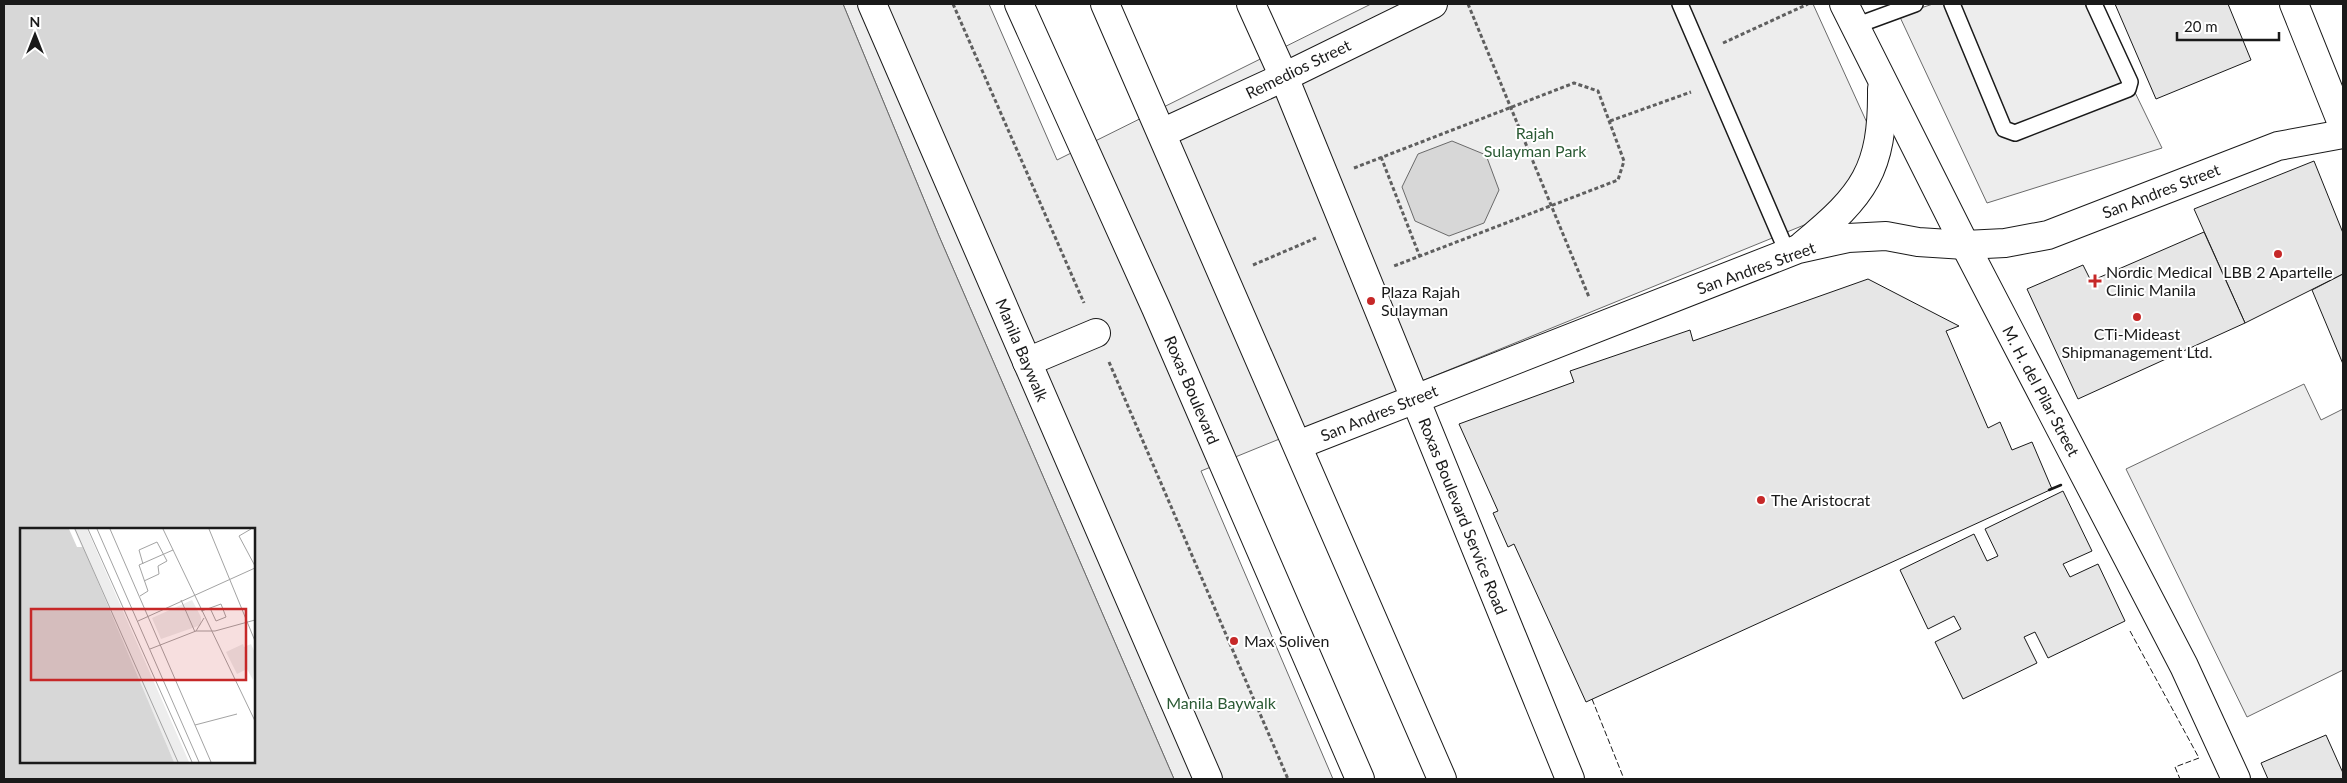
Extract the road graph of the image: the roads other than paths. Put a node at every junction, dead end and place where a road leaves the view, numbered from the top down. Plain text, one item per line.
1 (872, 4) edge
2 (1019, 4) edge
3 (1105, 4) edge
4 (1251, 4) edge
5 (1433, 4) edge
6 (1680, 4) edge
7 (1915, 4) edge
8 (1952, 4) edge
9 (2094, 4) edge
10 (2294, 4) edge
11 (1849, 15) edge
12 (1284, 77) junction
13 (1882, 83) junction
14 (2343, 126) edge
15 (1162, 133) junction
16 (2343, 134) edge
17 (1965, 245) junction
18 (1793, 252) junction
19 (1096, 333) road end
20 (1027, 362) junction
21 (1415, 398) junction
22 (1298, 445) junction
23 (1208, 779) edge
24 (1360, 779) edge
25 (1442, 779) edge
26 (1570, 779) edge
27 (2236, 779) edge

1 - 20 main road, Manila Baywalk
2 - 24 main road, Roxas Boulevard
3 - 15 main road
4 - 12 main road, Roxas Boulevard Service Road
5 - 12 main road, Remedios Street
6 - 18 lane
7 - 11 lane
8 - 9 lane
10 - 14 main road
11 - 13 main road, M. H. del Pilar Street
12 - 15 main road, Remedios Street
12 - 21 main road, Roxas Boulevard Service Road
13 - 17 main road, M. H. del Pilar Street
13 - 18 main road
15 - 22 main road
16 - 17 main road, San Andres Street
17 - 18 main road, San Andres Street
17 - 27 main road, M. H. del Pilar Street
18 - 21 main road, San Andres Street
19 - 20 main road
20 - 23 main road, Manila Baywalk
21 - 22 main road, San Andres Street
21 - 26 main road, Roxas Boulevard Service Road
22 - 25 main road

